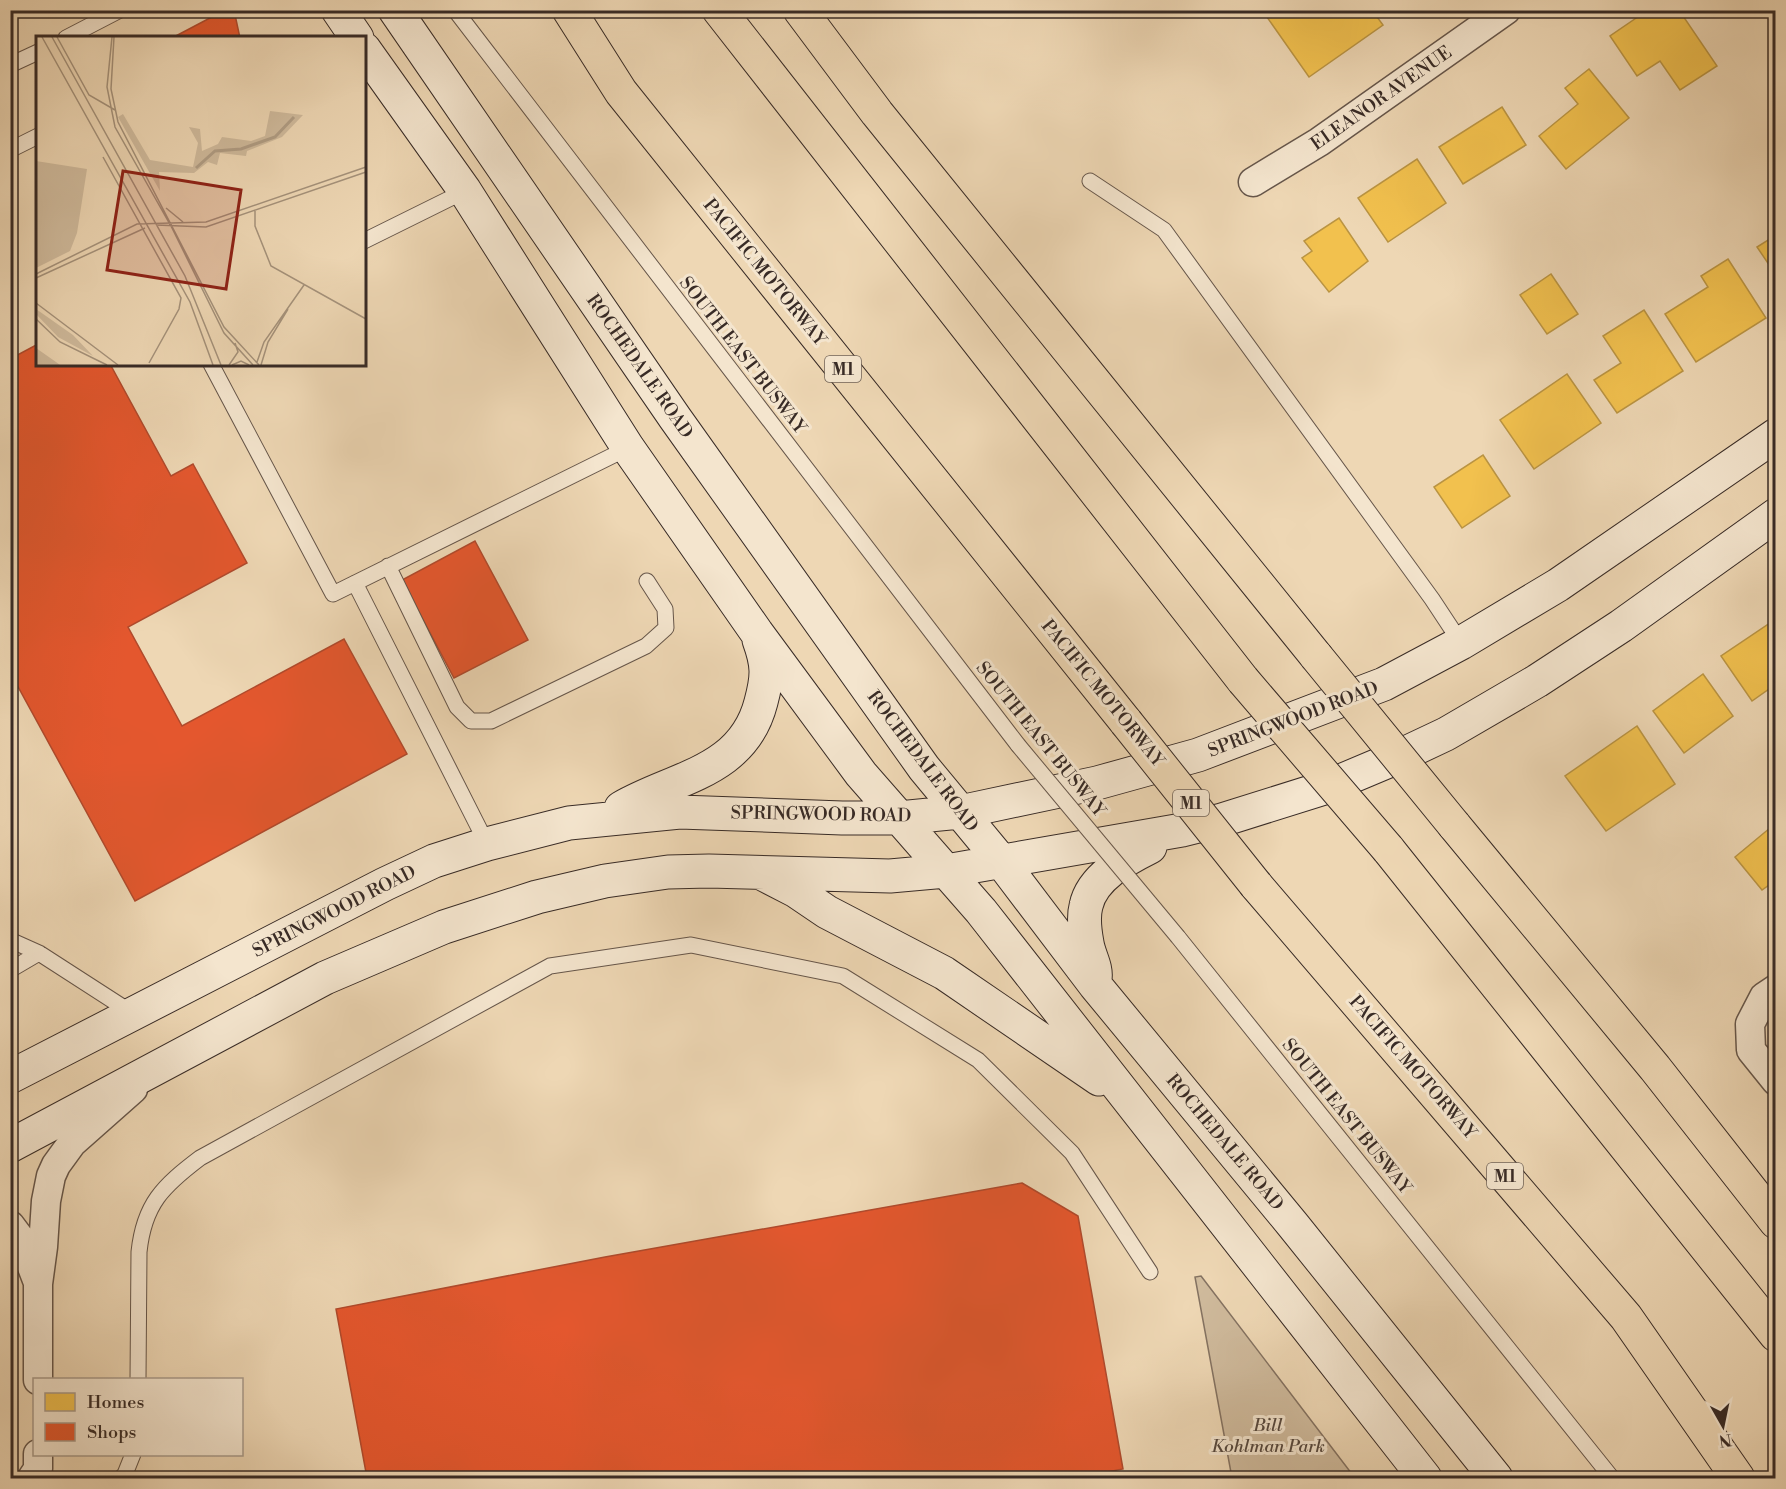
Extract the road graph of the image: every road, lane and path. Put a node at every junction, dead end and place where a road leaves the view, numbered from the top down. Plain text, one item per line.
1 (120, 10) edge
2 (338, 10) edge
3 (395, 10) edge
4 (455, 10) edge
5 (569, 10) edge
6 (719, 10) edge
7 (800, 10) edge
8 (1506, 10) edge
9 (70, 36) edge
10 (356, 36) edge
11 (366, 52) edge
12 (36, 53) edge
13 (10, 65) edge
14 (36, 137) edge
15 (12, 145) edge
16 (1090, 181) dead end
17 (1253, 182) dead end
18 (465, 190) junction
19 (366, 241) edge
20 (212, 366) edge
21 (1776, 435) edge
22 (628, 447) junction
23 (1776, 514) edge
24 (388, 566) junction
25 (647, 581) dead end
26 (354, 583) junction
27 (757, 633) junction
28 (1461, 643) junction
29 (960, 812) junction
30 (899, 818) junction
31 (601, 819) junction
32 (1222, 820) junction
33 (487, 844) junction
34 (1001, 861) junction
35 (946, 871) junction
36 (758, 872) junction
37 (10, 940) edge
38 (39, 953) junction
39 (10, 970) edge
40 (1095, 985) junction
41 (1776, 989) edge
42 (132, 1013) junction
43 (158, 1068) junction
44 (10, 1077) edge
45 (1776, 1081) edge
46 (1125, 1098) junction
47 (10, 1146) edge
48 (1776, 1222) edge
49 (10, 1226) edge
50 (1150, 1272) dead end
51 (38, 1284) junction
52 (1776, 1335) edge
53 (38, 1378) edge
54 (138, 1378) edge
55 (38, 1456) edge
56 (133, 1456) edge
57 (32, 1479) edge
58 (121, 1479) edge
59 (1425, 1479) edge
60 (1496, 1479) edge
61 (1612, 1479) edge
62 (1738, 1479) edge

1 - 9 lane
2 - 10 main road
3 - 29 main road, ROCHEDALE ROAD
4 - 61 lane, SOUTH EAST BUSWAY, bridge
5 - 62 highway, PACIFIC MOTORWAY / M1, bridge
6 - 52 highway, bridge
7 - 48 highway, bridge
8 - 17 street, ELEANOR AVENUE
11 - 18 main road
12 - 13 lane
14 - 15 lane
16 - 28 lane
18 - 19 lane
18 - 22 main road
20 - 26 lane
21 - 28 main road, SPRINGWOOD ROAD
22 - 24 lane
22 - 27 main road
23 - 32 main road
24 - 25 lane
24 - 26 lane
26 - 33 lane
27 - 30 main road
27 - 31 main road
28 - 29 main road, SPRINGWOOD ROAD
29 - 30 main road, SPRINGWOOD ROAD
29 - 34 main road, ROCHEDALE ROAD
30 - 31 main road, SPRINGWOOD ROAD
30 - 35 main road
31 - 33 main road, SPRINGWOOD ROAD
32 - 34 main road
32 - 40 main road
33 - 42 main road, SPRINGWOOD ROAD
34 - 35 main road
34 - 40 main road, ROCHEDALE ROAD
35 - 36 main road
35 - 46 main road
36 - 43 main road
36 - 46 main road
37 - 38 lane
38 - 39 lane
38 - 42 lane
40 - 60 main road, ROCHEDALE ROAD
41 - 45 street
42 - 44 main road, SPRINGWOOD ROAD
43 - 47 main road
43 - 51 street
46 - 59 main road
49 - 51 street
50 - 54 lane
51 - 53 street
55 - 57 street
56 - 58 lane

